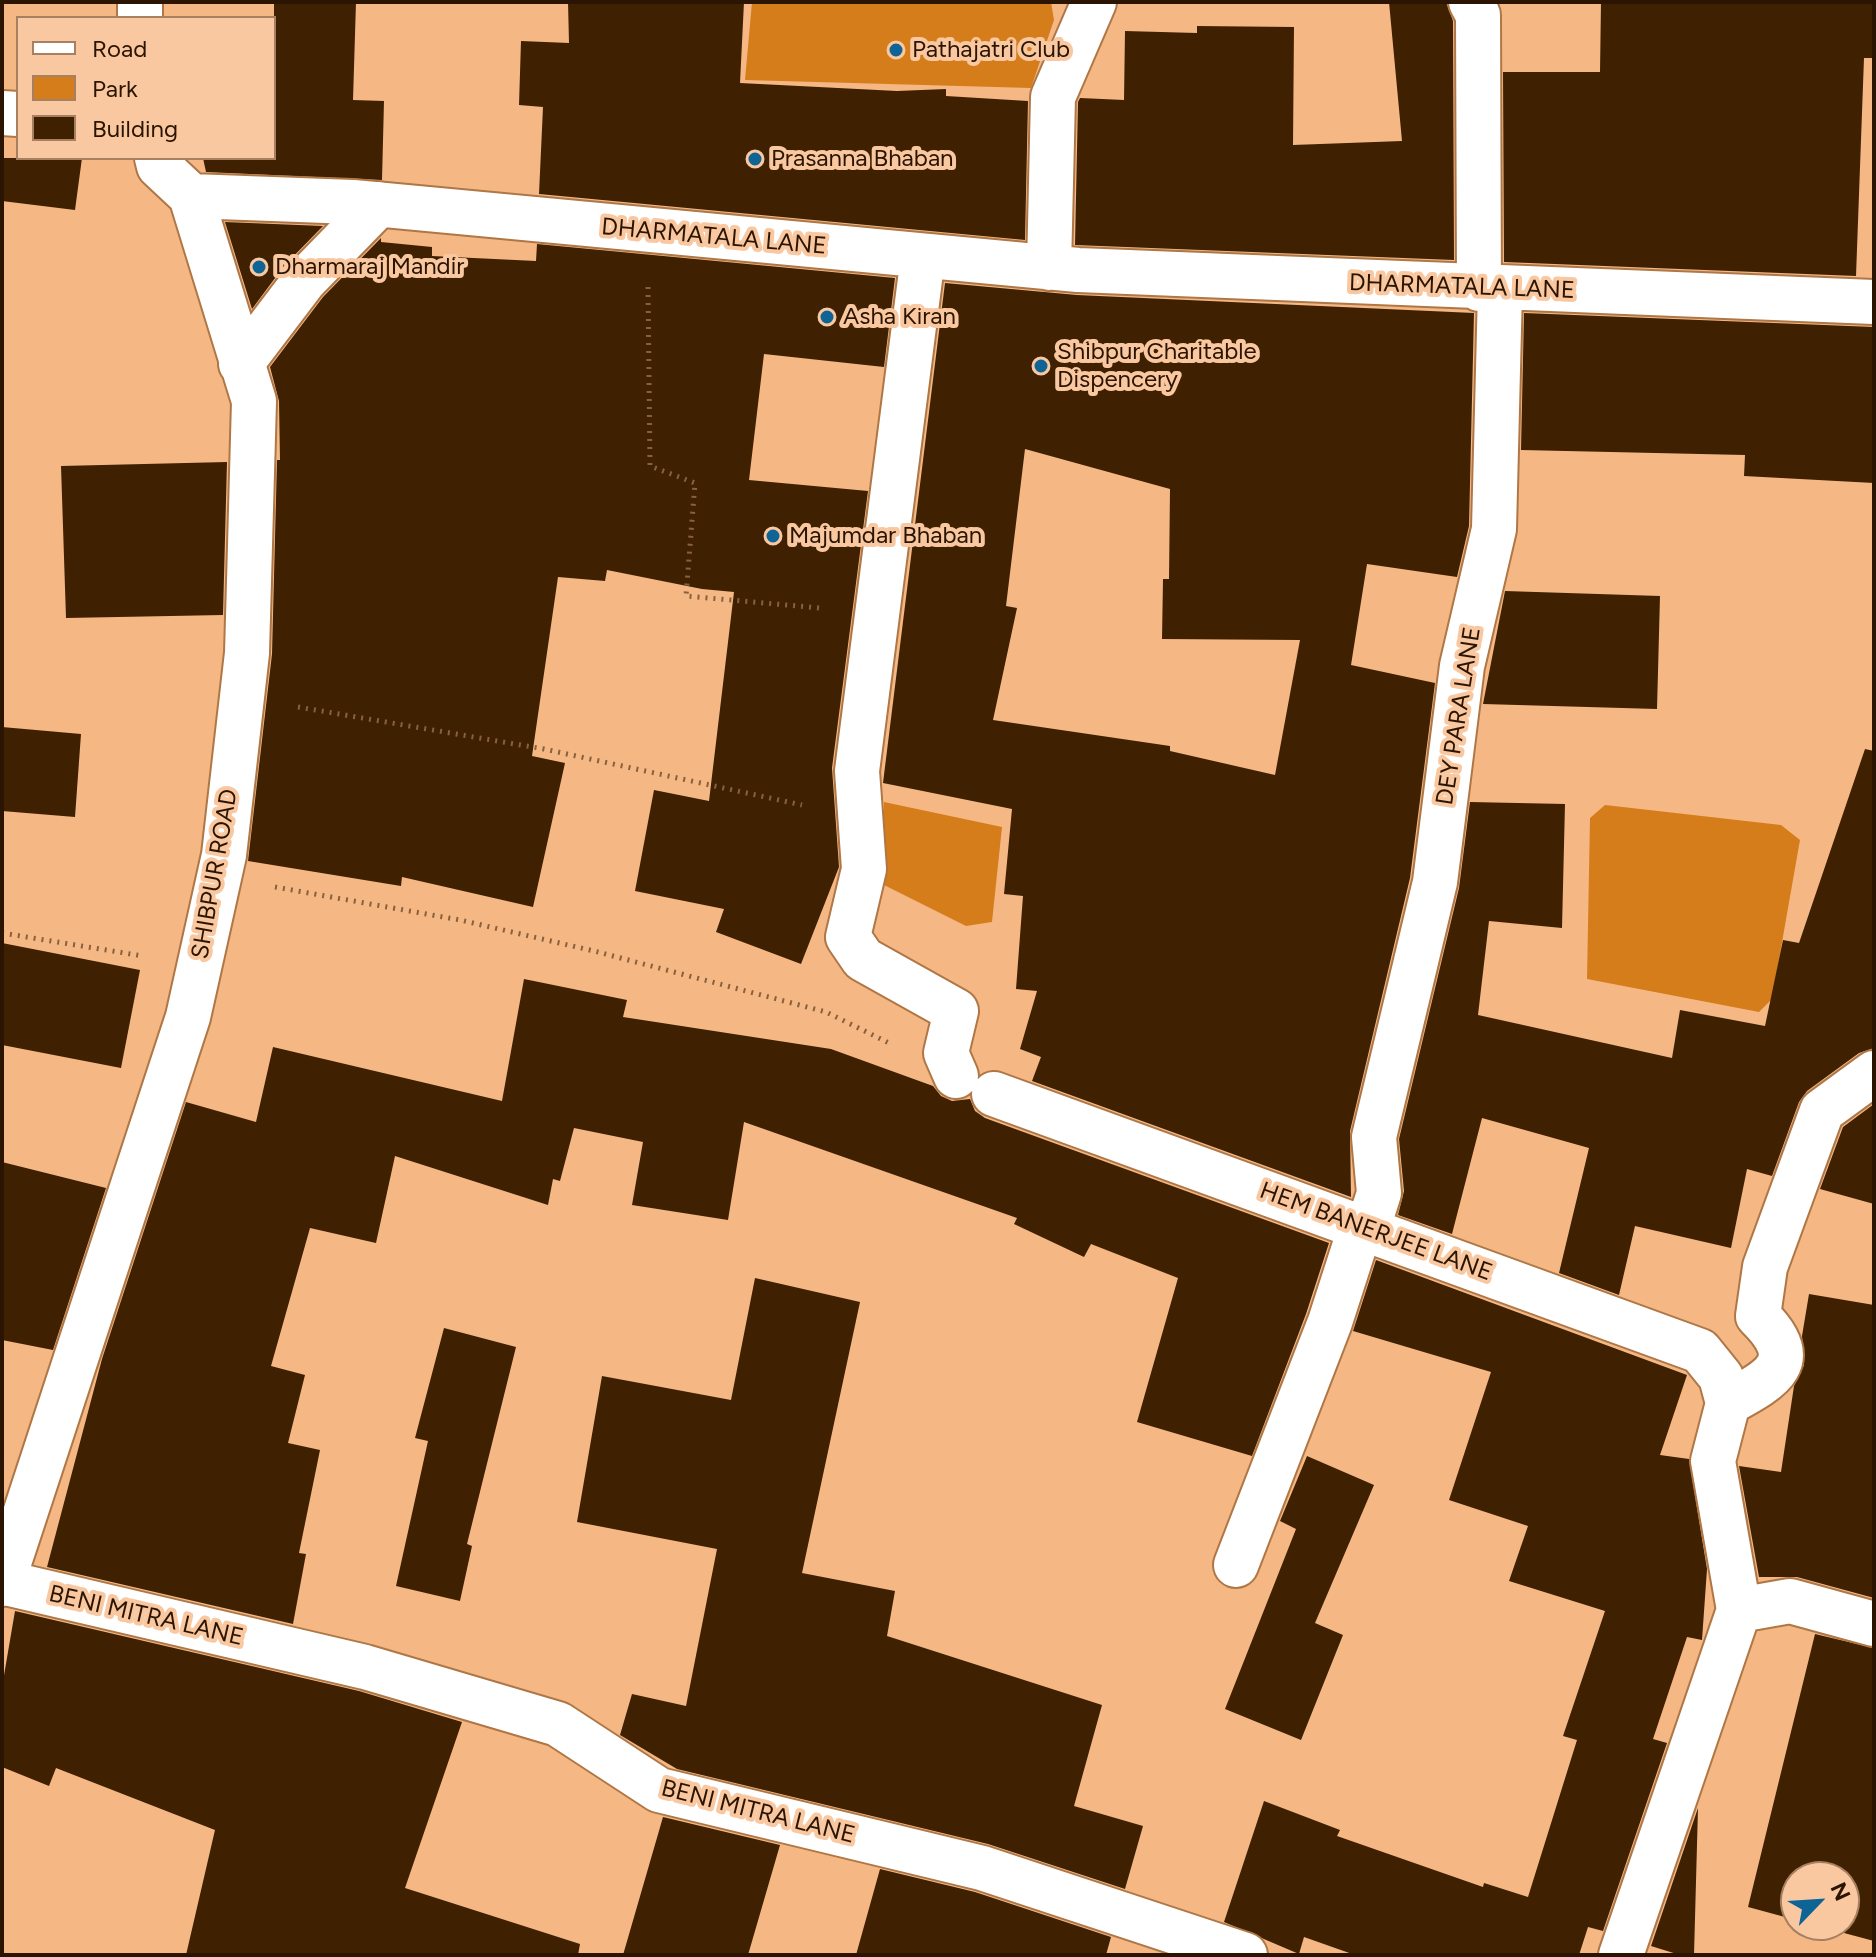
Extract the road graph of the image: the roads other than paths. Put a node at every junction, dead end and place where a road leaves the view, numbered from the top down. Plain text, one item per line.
1 (1094, 2) edge
2 (1471, 2) edge
3 (158, 160) edge
4 (191, 196) junction
5 (379, 204) junction
6 (923, 256) junction
7 (1049, 268) junction
8 (1489, 289) junction
9 (1874, 302) edge
10 (241, 364) junction
11 (1874, 1073) edge
12 (1364, 1230) junction
13 (1728, 1403) junction
14 (1236, 1565) dead end
15 (2, 1583) edge
16 (1739, 1610) junction
17 (1874, 1624) edge
18 (1245, 1955) edge
19 (1621, 1955) edge

1 - 7 street
2 - 8 street, DEY PARA LANE
3 - 4 street
4 - 5 street, DHARMATALA LANE
4 - 10 street, SHIBPUR ROAD
5 - 6 street, DHARMATALA LANE
5 - 10 street
6 - 7 street, DHARMATALA LANE
6 - 12 street, HEM BANERJEE LANE
7 - 8 street, DHARMATALA LANE
8 - 9 street, DHARMATALA LANE
8 - 12 street, DEY PARA LANE
10 - 15 street, SHIBPUR ROAD
11 - 13 street
12 - 13 street, HEM BANERJEE LANE
12 - 14 street, DEY PARA LANE
13 - 16 street
15 - 18 street, BENI MITRA LANE
16 - 17 street
16 - 19 street

